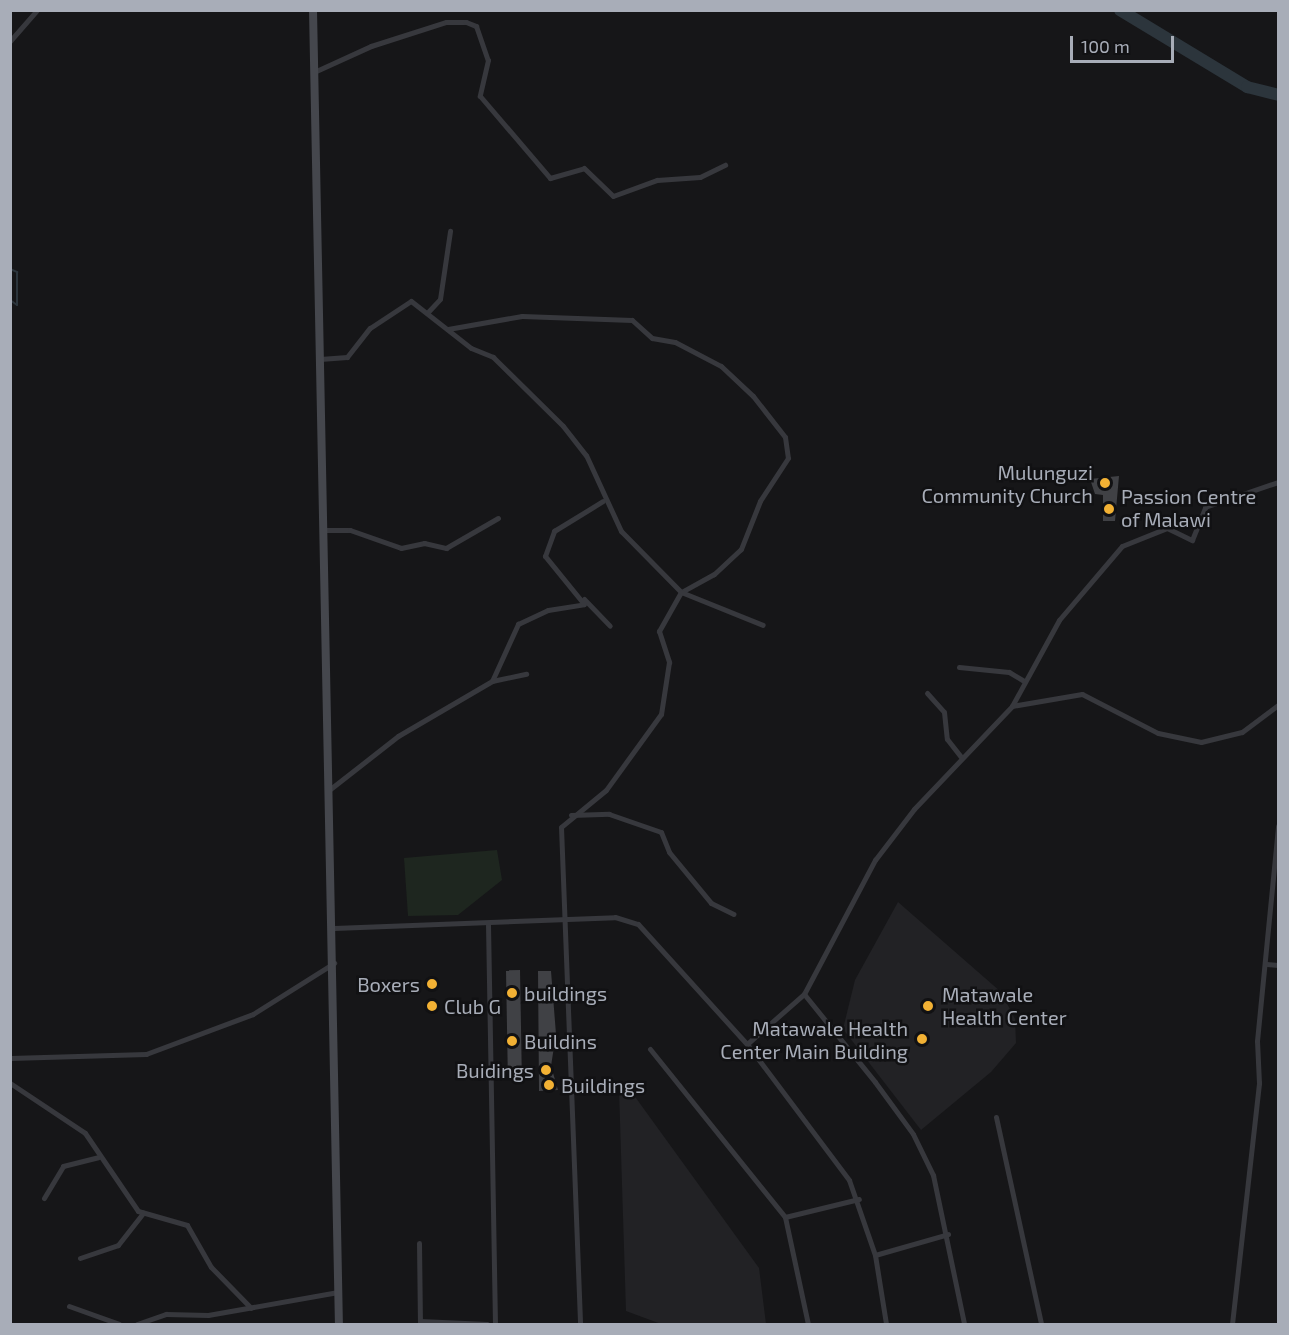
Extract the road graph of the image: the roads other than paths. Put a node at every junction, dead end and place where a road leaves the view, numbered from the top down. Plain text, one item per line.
1 (37, 10) edge
2 (313, 10) edge
3 (10, 41) edge
4 (314, 72) junction
5 (725, 165) dead end
6 (450, 231) dead end
7 (427, 313) junction
8 (448, 329) junction
9 (320, 360) junction
10 (1278, 482) edge
11 (603, 501) junction
12 (498, 518) dead end
13 (324, 530) junction
14 (681, 592) junction
15 (584, 599) junction
16 (763, 625) dead end
17 (609, 626) dead end
18 (959, 667) dead end
19 (526, 674) dead end
20 (492, 681) junction
21 (1024, 681) junction
22 (927, 693) dead end
23 (1012, 706) junction
24 (1276, 707) edge
25 (1278, 715) edge
26 (962, 758) junction
27 (329, 790) junction
28 (570, 816) junction
29 (1278, 826) edge
30 (734, 914) dead end
31 (568, 920) junction
32 (488, 924) junction
33 (334, 928) junction
34 (335, 962) junction
35 (1267, 964) junction
36 (1278, 965) edge
37 (804, 994) junction
38 (747, 1044) junction
39 (650, 1049) dead end
40 (10, 1058) edge
41 (10, 1083) edge
42 (996, 1117) dead end
43 (98, 1157) junction
44 (44, 1198) dead end
45 (859, 1199) junction
46 (143, 1214) junction
47 (785, 1217) junction
48 (948, 1234) junction
49 (419, 1243) dead end
50 (875, 1255) junction
51 (80, 1258) dead end
52 (338, 1292) junction
53 (69, 1306) dead end
54 (250, 1308) junction
55 (420, 1323) edge
56 (119, 1324) edge
57 (137, 1324) edge
58 (339, 1324) edge
59 (487, 1324) edge
60 (495, 1324) edge
61 (580, 1324) edge
62 (808, 1324) edge
63 (886, 1324) edge
64 (964, 1324) edge
65 (1041, 1324) edge
66 (1232, 1324) edge

1 - 3 street
2 - 4 main road
4 - 5 street
4 - 9 main road
6 - 7 street
7 - 8 street
7 - 9 street
8 - 11 street
8 - 14 street
9 - 13 main road
10 - 21 street
11 - 14 street
11 - 15 street
12 - 13 street
13 - 27 main road
14 - 16 street
14 - 28 street
15 - 17 street
15 - 20 street
18 - 21 street
19 - 20 street
20 - 27 street
21 - 23 street
22 - 26 street
23 - 24 street
23 - 26 street
24 - 25 street
26 - 37 street
27 - 33 main road
28 - 30 street
28 - 31 street
29 - 35 street
31 - 32 street
31 - 38 street
31 - 61 street
32 - 33 street
32 - 60 street
33 - 34 main road
34 - 40 street
34 - 52 main road
35 - 36 street
35 - 66 street
37 - 38 street
37 - 48 street
38 - 45 street
39 - 47 street
41 - 43 street
42 - 65 street
43 - 44 street
43 - 46 street
45 - 47 street
45 - 50 street
46 - 51 street
46 - 54 street
47 - 62 street
48 - 50 street
48 - 64 street
49 - 55 street
50 - 63 street
52 - 54 street
52 - 58 main road
53 - 56 street
54 - 57 street
55 - 59 street

